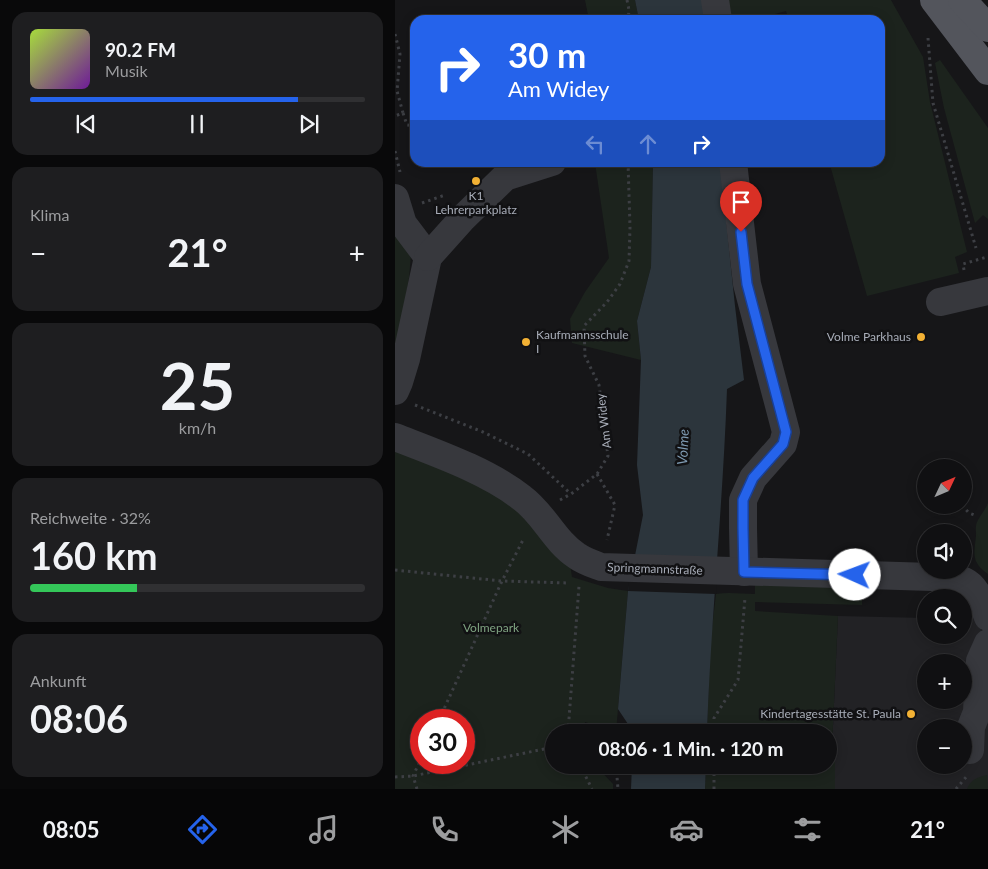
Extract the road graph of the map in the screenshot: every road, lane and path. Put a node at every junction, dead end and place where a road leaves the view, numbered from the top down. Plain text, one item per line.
1 (627, 0) edge
2 (715, 0) edge
3 (934, 0) edge
4 (962, 0) edge
5 (628, 15) edge
6 (717, 15) edge
7 (988, 28) edge
8 (395, 34) edge
9 (928, 37) dead end
10 (988, 71) edge
11 (403, 113) junction
12 (395, 116) edge
13 (410, 125) edge
14 (536, 167) edge
15 (628, 167) edge
16 (734, 167) edge
17 (395, 198) edge
18 (976, 248) dead end
19 (428, 257) junction
20 (987, 257) edge
21 (965, 272) dead end
22 (988, 291) edge
23 (939, 302) dead end
24 (401, 396) edge
25 (395, 436) edge
26 (597, 474) junction
27 (571, 494) junction
28 (538, 512) junction
29 (972, 514) edge
30 (977, 516) dead end
31 (601, 567) junction
32 (395, 570) edge
33 (731, 572) junction
34 (502, 581) junction
35 (569, 583) dead end
36 (579, 583) dead end
37 (988, 618) edge
38 (988, 643) edge
39 (444, 709) edge
40 (570, 724) edge
41 (714, 724) edge
42 (972, 724) edge
43 (545, 749) edge
44 (584, 774) edge
45 (616, 774) edge
46 (714, 774) edge
47 (413, 776) junction
48 (395, 777) edge
49 (417, 789) edge
50 (593, 789) edge
51 (618, 789) edge
52 (714, 789) edge

1 - 5 path
2 - 6 street
3 - 10 main road
4 - 7 main road
8 - 11 path
9 - 18 path
11 - 12 path
11 - 13 path
14 - 19 street
15 - 26 path, Am Widey
16 - 33 street
17 - 19 street
19 - 24 street
20 - 21 path
22 - 23 street
24 - 27 path
25 - 28 street, Springmannstraße
26 - 27 path, Am Widey
26 - 31 path
27 - 28 path, Am Widey
28 - 31 street, Springmannstraße
28 - 34 path
29 - 30 path
31 - 33 street, Springmannstraße
32 - 34 path
33 - 37 street, Springmannstraße
33 - 41 path
34 - 35 path
34 - 39 path
36 - 40 path
38 - 42 street
43 - 47 path
44 - 50 path
45 - 51 path
46 - 52 path
47 - 48 path
47 - 49 path

